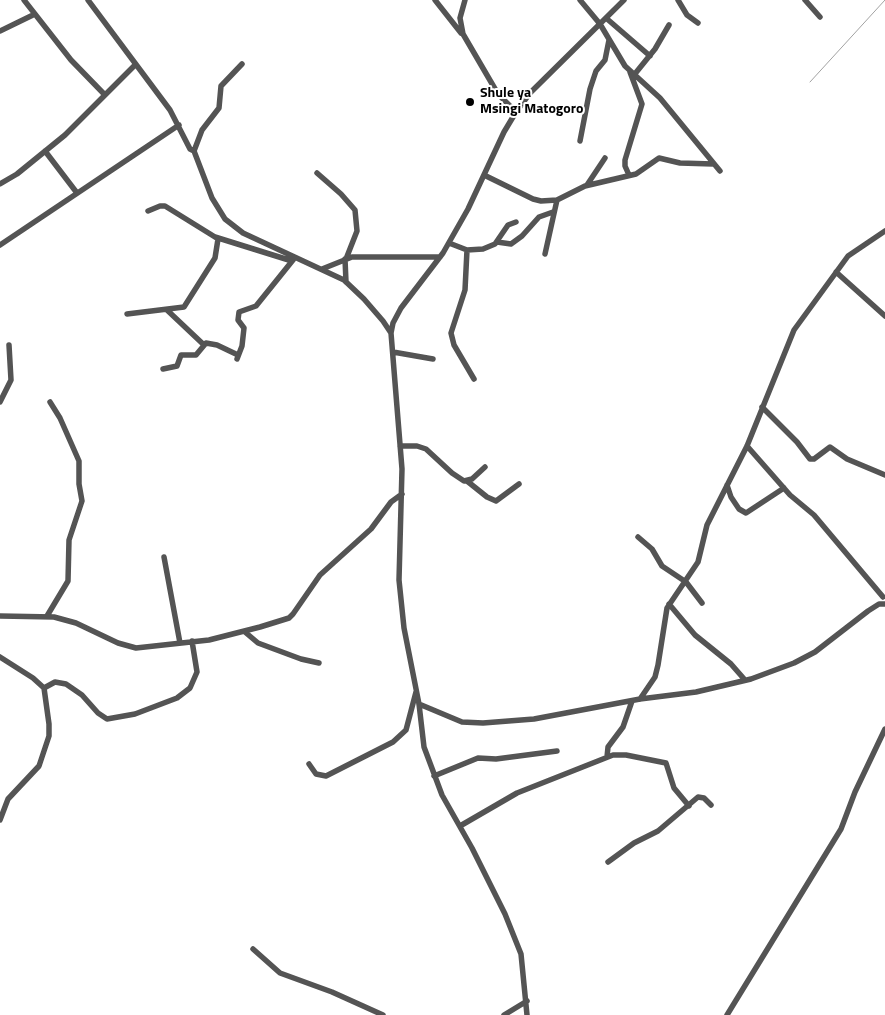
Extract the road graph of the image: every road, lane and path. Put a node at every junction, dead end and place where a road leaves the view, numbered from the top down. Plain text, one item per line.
1 (24, 0) edge
2 (88, 0) edge
3 (435, 0) edge
4 (465, 0) edge
5 (580, 0) edge
6 (624, 0) edge
7 (678, 0) edge
8 (805, 0) edge
9 (36, 14) junction
10 (820, 17) dead end
11 (606, 18) junction
12 (600, 24) junction
13 (698, 24) dead end
14 (669, 25) dead end
15 (0, 31) edge
16 (463, 34) junction
17 (609, 40) junction
18 (650, 56) junction
19 (242, 64) dead end
20 (135, 65) junction
21 (631, 73) junction
22 (105, 95) junction
23 (516, 112) junction
24 (179, 125) junction
25 (580, 141) dead end
26 (194, 150) junction
27 (45, 151) junction
28 (605, 158) dead end
29 (713, 164) junction
30 (720, 171) dead end
31 (317, 173) dead end
32 (484, 175) junction
33 (629, 175) junction
34 (0, 184) edge
35 (587, 185) junction
36 (77, 193) junction
37 (557, 200) junction
38 (148, 211) dead end
39 (553, 212) junction
40 (516, 222) dead end
41 (885, 231) edge
42 (218, 239) junction
43 (497, 242) junction
44 (449, 243) junction
45 (0, 245) edge
46 (468, 250) junction
47 (545, 254) dead end
48 (440, 257) junction
49 (345, 259) junction
50 (293, 260) junction
51 (322, 269) junction
52 (836, 272) junction
53 (346, 282) junction
54 (167, 310) junction
55 (127, 314) dead end
56 (885, 316) edge
57 (391, 333) junction
58 (203, 344) junction
59 (9, 345) dead end
60 (393, 352) junction
61 (433, 359) dead end
62 (163, 369) dead end
63 (474, 380) dead end
64 (0, 402) edge
65 (50, 402) dead end
66 (762, 407) junction
67 (400, 446) junction
68 (747, 446) junction
69 (485, 467) dead end
70 (885, 474) edge
71 (468, 481) junction
72 (519, 484) dead end
73 (727, 485) junction
74 (784, 488) junction
75 (402, 494) junction
76 (638, 537) dead end
77 (164, 557) dead end
78 (686, 582) junction
79 (884, 596) edge
80 (702, 603) dead end
81 (669, 604) junction
82 (882, 604) edge
83 (0, 616) edge
84 (47, 616) junction
85 (245, 632) junction
86 (192, 641) junction
87 (180, 643) junction
88 (0, 657) edge
89 (319, 663) dead end
90 (745, 680) junction
91 (44, 688) junction
92 (416, 690) junction
93 (640, 699) junction
94 (632, 701) junction
95 (419, 704) junction
96 (885, 729) edge
97 (558, 751) dead end
98 (607, 757) junction
99 (309, 764) dead end
100 (434, 776) junction
101 (711, 805) dead end
102 (689, 806) junction
103 (0, 820) edge
104 (460, 826) junction
105 (608, 862) dead end
106 (253, 950) dead end
107 (527, 1001) junction
108 (383, 1015) edge
109 (504, 1015) edge
110 (527, 1015) edge
111 (728, 1015) edge

1 - 9 street
2 - 20 street
3 - 16 street
4 - 16 street
5 - 12 street
6 - 11 street
7 - 13 street
8 - 10 street
9 - 15 street
9 - 22 street
11 - 12 street
11 - 18 street
12 - 17 street
12 - 23 street
14 - 18 street
16 - 23 street
17 - 21 street
17 - 25 street
18 - 21 street
19 - 26 street
20 - 22 street
20 - 24 street
21 - 29 street
21 - 33 street
22 - 27 street
23 - 32 street
24 - 26 street
24 - 36 street
26 - 50 street
27 - 34 street
27 - 36 street
28 - 35 street
29 - 30 street
29 - 33 street
31 - 49 street
32 - 37 street
32 - 44 street
33 - 35 street
35 - 37 street
36 - 45 street
37 - 39 street
38 - 42 street
39 - 43 street
39 - 47 street
40 - 43 street
41 - 52 street
42 - 50 street
42 - 54 street
43 - 46 street
44 - 46 street
44 - 48 street
46 - 63 street
48 - 49 street
48 - 57 street
49 - 51 street
49 - 53 street
50 - 51 street
50 - 58 street
51 - 53 street
52 - 56 street
52 - 66 street
53 - 57 street
54 - 55 street
54 - 58 street
57 - 60 street
58 - 62 street
59 - 64 street
60 - 61 street
60 - 67 street
65 - 84 street
66 - 68 street
66 - 70 street
67 - 71 street
67 - 75 street
68 - 73 street
68 - 74 street
69 - 71 street
71 - 72 street
73 - 74 street
73 - 78 street
74 - 79 street
75 - 85 street
75 - 92 street
76 - 78 street
77 - 87 street
78 - 80 street
78 - 81 street
79 - 82 street
81 - 90 street
81 - 93 street
82 - 90 street
83 - 84 street
84 - 87 street
85 - 86 street
85 - 89 street
86 - 87 street
86 - 91 street
88 - 91 street
90 - 93 street
91 - 103 street
92 - 95 street
92 - 99 street
93 - 94 street
94 - 95 street
94 - 98 street
95 - 100 street
96 - 111 street
97 - 100 street
98 - 102 street
98 - 104 street
100 - 104 street
101 - 102 street
102 - 105 street
104 - 107 street
106 - 108 street
107 - 109 street
107 - 110 street

